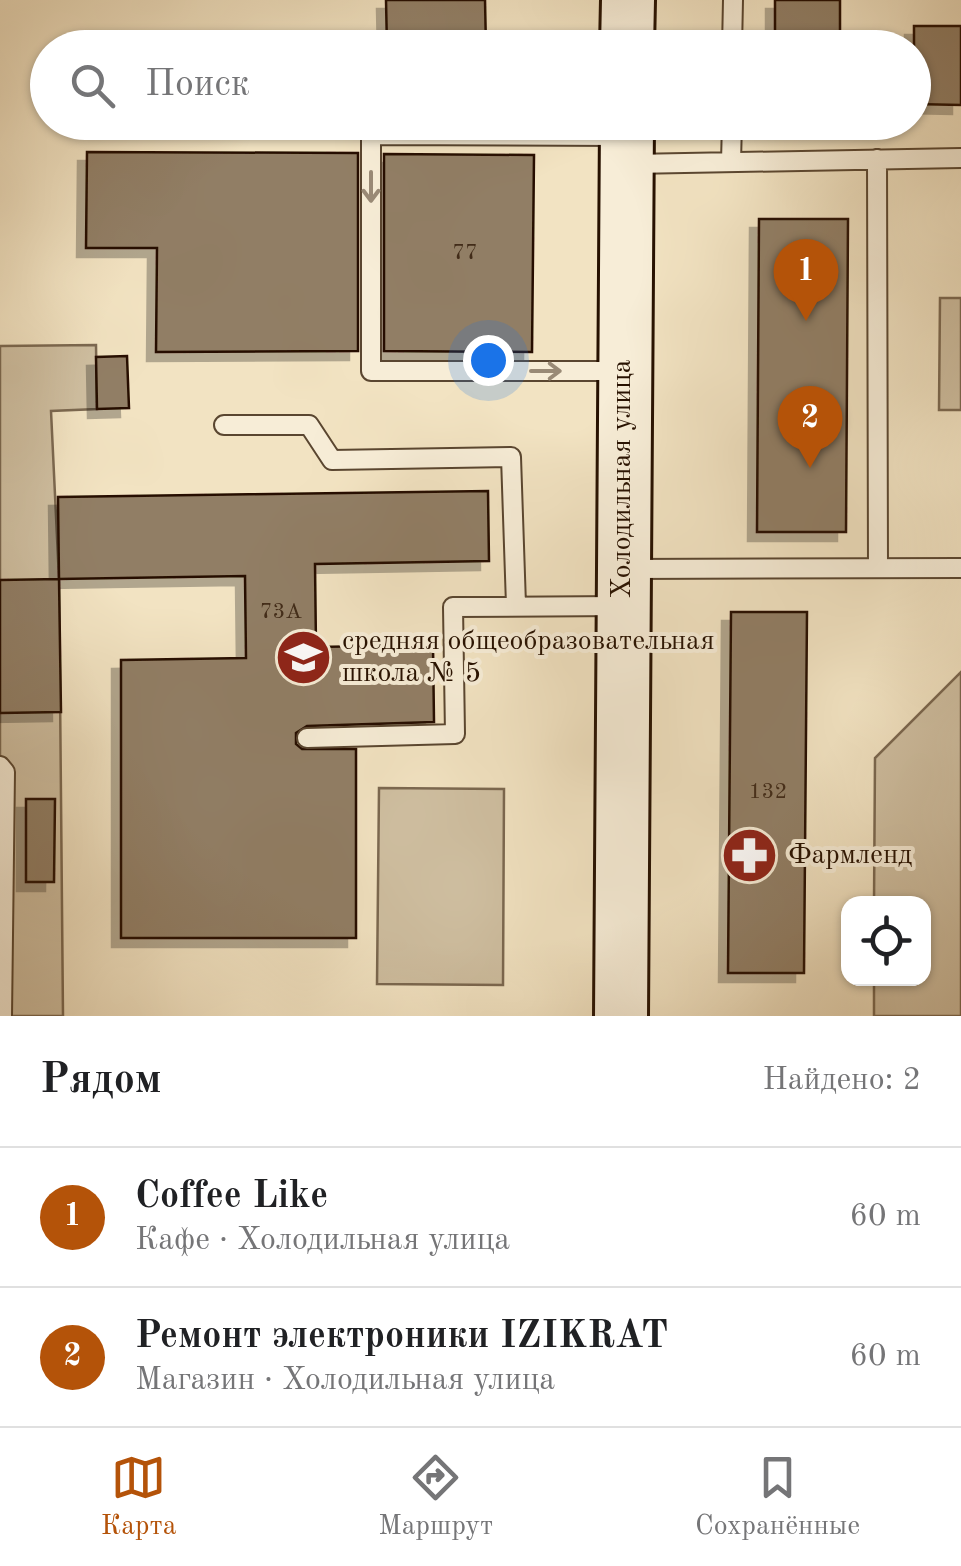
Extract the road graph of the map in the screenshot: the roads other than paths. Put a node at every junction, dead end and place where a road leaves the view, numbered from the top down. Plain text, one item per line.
1 (628, 0) edge
2 (733, 0) edge
3 (627, 30) edge
4 (732, 30) edge
5 (370, 140) edge
6 (576, 140) edge
7 (732, 140) edge
8 (627, 141) edge
9 (961, 158) edge
10 (877, 159) junction
11 (731, 162) junction
12 (623, 371) junction
13 (224, 425) dead end
14 (878, 568) junction
15 (961, 568) edge
16 (624, 588) junction
17 (516, 605) junction
18 (307, 738) dead end
19 (0, 766) edge
20 (2, 1016) edge
21 (621, 1016) edge

1 - 3 street
2 - 4 lane
5 -> 12 lane
8 -> 6 lane
7 - 11 lane
8 - 11 lane
8 - 12 street, Холодильная улица
9 - 10 lane
10 - 11 lane
10 - 14 lane
12 - 16 street, Холодильная улица
13 - 17 lane
14 - 15 lane
14 - 16 lane
16 - 17 lane
16 - 21 street, Холодильная улица
17 - 18 lane
19 - 20 lane

